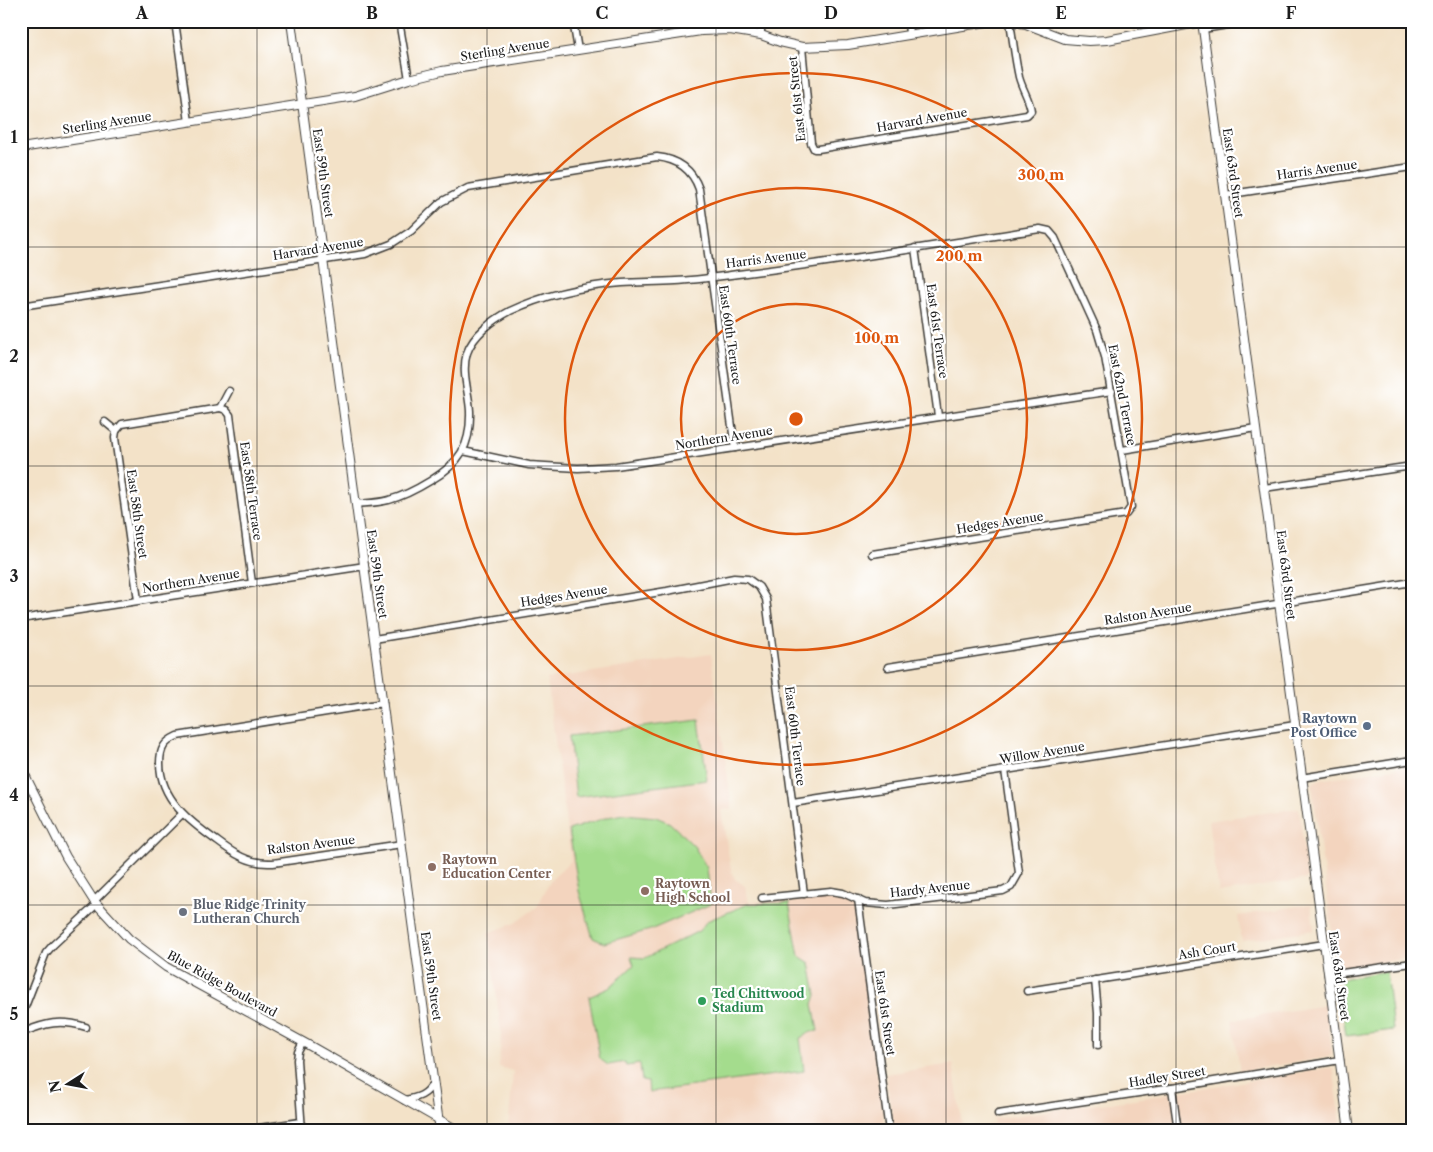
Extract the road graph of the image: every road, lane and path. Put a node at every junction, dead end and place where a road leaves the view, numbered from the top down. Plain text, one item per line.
1 (175, 21) edge
2 (291, 21) edge
3 (399, 21) edge
4 (573, 21) edge
5 (761, 21) edge
6 (908, 21) edge
7 (994, 21) edge
8 (1252, 21) edge
9 (1009, 22) edge
10 (1202, 24) edge
11 (761, 35) junction
12 (910, 35) junction
13 (802, 47) junction
14 (578, 50) junction
15 (409, 79) junction
16 (303, 105) junction
17 (189, 122) junction
18 (21, 148) edge
19 (814, 149) joint
20 (1412, 167) edge
21 (686, 169) joint
22 (1225, 195) junction
23 (1052, 235) joint
24 (915, 248) junction
25 (324, 260) junction
26 (710, 277) junction
27 (21, 306) edge
28 (229, 391) dead end
29 (1112, 391) junction
30 (220, 408) junction
31 (938, 416) junction
32 (105, 422) dead end
33 (1256, 428) junction
34 (116, 431) junction
35 (735, 448) junction
36 (463, 450) junction
37 (1122, 450) junction
38 (1412, 466) edge
39 (1264, 488) junction
40 (356, 504) junction
41 (1130, 510) joint
42 (872, 554) dead end
43 (365, 566) junction
44 (1412, 582) edge
45 (252, 583) junction
46 (755, 584) joint
47 (138, 600) junction
48 (21, 603) edge
49 (1279, 603) junction
50 (22, 619) edge
51 (374, 639) junction
52 (888, 667) dead end
53 (383, 703) junction
54 (1295, 725) junction
55 (1412, 760) edge
56 (21, 767) edge
57 (1005, 770) junction
58 (1301, 778) junction
59 (792, 803) junction
60 (182, 814) junction
61 (402, 844) junction
62 (804, 894) junction
63 (762, 898) dead end
64 (858, 899) junction
65 (95, 902) junction
66 (1324, 944) junction
67 (1412, 963) edge
68 (1328, 975) junction
69 (1095, 980) junction
70 (1027, 990) dead end
71 (21, 1017) edge
72 (86, 1027) dead end
73 (21, 1033) edge
74 (303, 1042) junction
75 (1098, 1045) dead end
76 (1340, 1060) junction
77 (433, 1081) junction
78 (1172, 1088) junction
79 (404, 1100) junction
80 (998, 1114) dead end
81 (438, 1120) junction
82 (300, 1122) junction
83 (237, 1131) edge
84 (302, 1131) edge
85 (440, 1131) edge
86 (459, 1131) edge
87 (889, 1131) edge
88 (1178, 1131) edge
89 (1349, 1131) edge

1 - 17 street
2 - 16 street, East 59th Street
3 - 15 street
4 - 14 street
5 - 11 street
6 - 12 street
7 - 12 street, Sterling Avenue
8 - 10 street
9 - 10 street
9 - 19 street, Harvard Avenue
10 - 22 street, East 63rd Street
11 - 13 street, Sterling Avenue
11 - 14 street, Sterling Avenue
12 - 13 street, Sterling Avenue
13 - 19 street, East 61st Street
14 - 15 street, Sterling Avenue
15 - 16 street, Sterling Avenue
16 - 17 street, Sterling Avenue
16 - 25 street, East 59th Street
17 - 18 street, Sterling Avenue
20 - 22 street, Harris Avenue
21 - 25 street, Harvard Avenue
21 - 26 street, East 60th Terrace
22 - 33 street, East 63rd Street
23 - 24 street, Harris Avenue
23 - 29 street, East 62nd Terrace
24 - 26 street, Harris Avenue
24 - 31 street, East 61st Terrace
25 - 27 street, Harvard Avenue
25 - 40 street, East 59th Street
26 - 35 street, East 60th Terrace
26 - 36 street, Harris Avenue
28 - 30 street
29 - 31 street, Northern Avenue
29 - 37 street, East 62nd Terrace
30 - 34 street
30 - 45 street, East 58th Terrace
31 - 35 street, Northern Avenue
32 - 34 street
33 - 37 street
33 - 39 street, East 63rd Street
34 - 47 street, East 58th Street
35 - 36 street, Northern Avenue
36 - 40 street
37 - 41 street, East 62nd Terrace
38 - 39 street
39 - 49 street, East 63rd Street
40 - 43 street, East 59th Street
41 - 42 street, Hedges Avenue
43 - 45 street, Northern Avenue
43 - 51 street, East 59th Street
44 - 49 street, Ralston Avenue
45 - 47 street, Northern Avenue
46 - 51 street, Hedges Avenue
46 - 59 street, East 60th Terrace
47 - 50 street, Northern Avenue
48 - 50 street
49 - 52 street, Ralston Avenue
49 - 54 street, East 63rd Street
51 - 53 street, East 59th Street
53 - 60 street
53 - 61 street, East 59th Street
54 - 57 street, Willow Avenue
54 - 58 street, East 63rd Street
55 - 58 street
56 - 65 street, Blue Ridge Boulevard
57 - 59 street, Willow Avenue
57 - 64 street, Hardy Avenue
58 - 66 street, East 63rd Street
59 - 62 street, East 60th Terrace
60 - 61 street, Ralston Avenue
60 - 65 street
61 - 77 street, East 59th Street
62 - 63 street, Hardy Avenue
62 - 64 street, Hardy Avenue
64 - 87 street, East 61st Street
65 - 71 street
65 - 74 street, Blue Ridge Boulevard
66 - 68 street, East 63rd Street
66 - 69 street, Ash Court
67 - 68 street
68 - 76 street, East 63rd Street
69 - 70 street, Ash Court
69 - 75 street
72 - 73 street
74 - 79 street, Blue Ridge Boulevard
74 - 82 street
76 - 78 street, Hadley Street
76 - 89 street, East 63rd Street
77 - 79 street
77 - 81 street, East 59th Street
78 - 80 street, Hadley Street
78 - 88 street
79 - 81 street, Blue Ridge Boulevard
81 - 85 street, East 59th Street
81 - 86 street, Blue Ridge Boulevard
82 - 83 street
82 - 84 street

